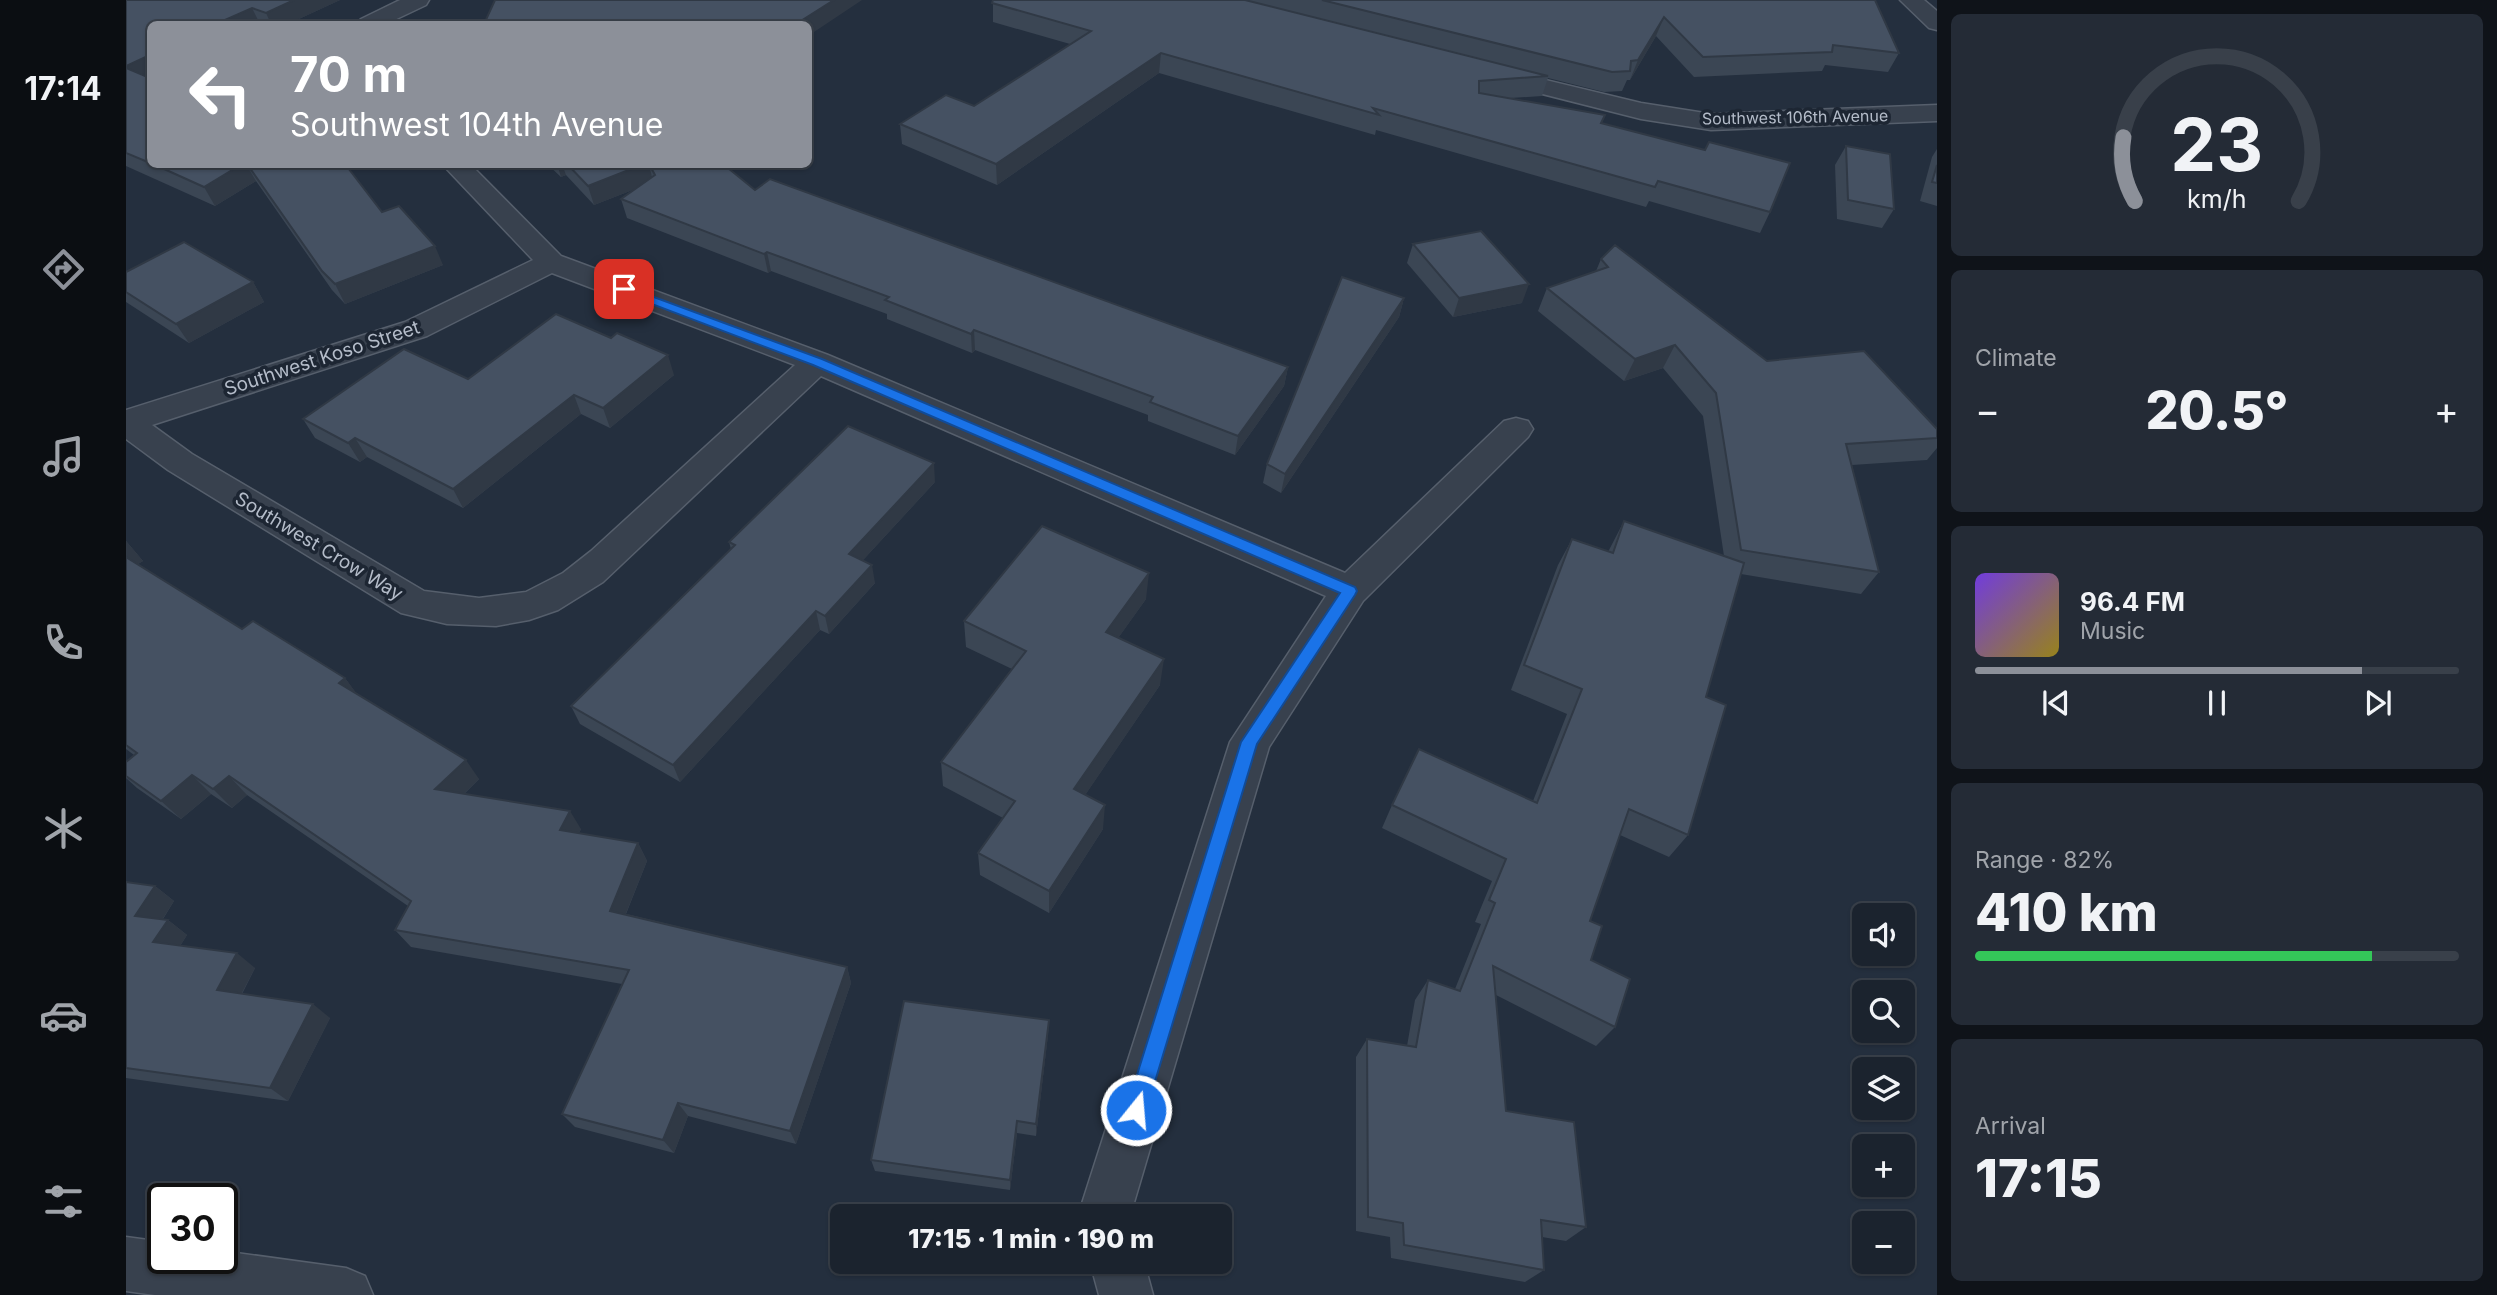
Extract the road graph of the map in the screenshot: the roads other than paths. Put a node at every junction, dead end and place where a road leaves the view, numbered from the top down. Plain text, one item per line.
1 (418, 0) edge
2 (1911, 0) edge
3 (375, 21) edge
4 (1937, 23) edge
5 (1469, 68) edge
6 (1937, 113) edge
7 (459, 168) edge
8 (551, 262) junction
9 (817, 362) junction
10 (126, 422) edge
11 (1516, 429) dead end
12 (1350, 591) junction
13 (1108, 1204) edge
14 (126, 1265) edge
15 (1120, 1274) edge
16 (346, 1295) edge
17 (1126, 1295) edge

1 - 3 street
2 - 4 street
5 - 6 street, Southwest 106th Avenue
7 - 8 street
8 - 9 street
8 - 10 street, Southwest Koso Street
9 - 10 street, Southwest Crow Way
9 - 12 street
11 - 12 street
12 - 13 street
14 - 16 street
15 - 17 street

